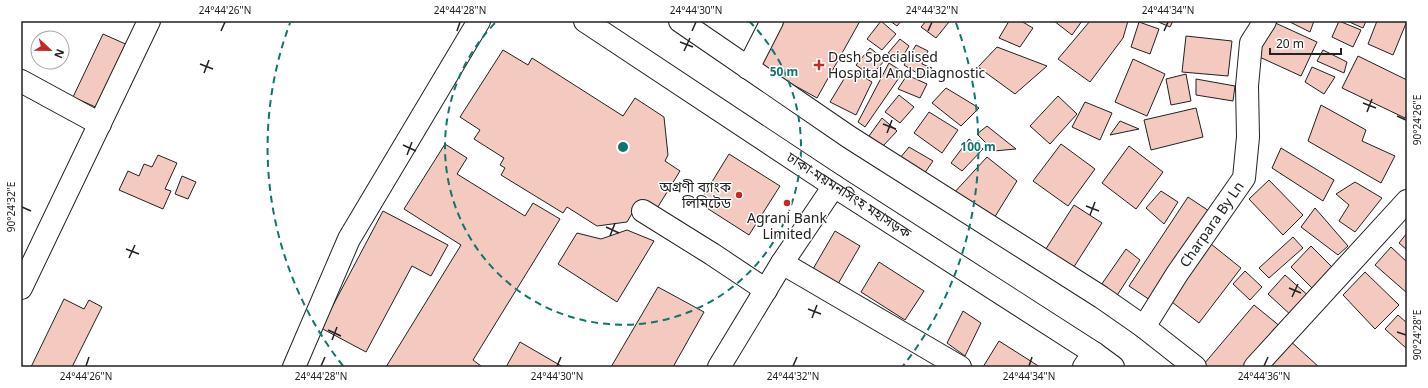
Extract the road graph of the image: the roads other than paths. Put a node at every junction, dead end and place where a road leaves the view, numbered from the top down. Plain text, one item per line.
1 (149, 21) edge
2 (479, 21) edge
3 (585, 21) edge
4 (680, 21) edge
5 (772, 21) edge
6 (1265, 21) edge
7 (748, 68) junction
8 (21, 81) edge
9 (100, 124) junction
10 (834, 186) junction
11 (1407, 201) edge
12 (643, 212) dead end
13 (782, 263) junction
14 (21, 288) edge
15 (766, 290) junction
16 (1144, 327) junction
17 (1089, 360) edge
18 (294, 367) edge
19 (719, 367) edge
20 (960, 367) edge
21 (1113, 367) edge
22 (1195, 367) edge
23 (1255, 367) edge

1 - 9 main road
2 - 18 main road
3 - 10 main road, ঢাকা-ময়মনসিংহ মহাসড়ক
4 - 7 main road
5 - 7 main road
6 - 16 main road, Charpara By Ln
7 - 16 main road
8 - 9 main road
9 - 14 main road
10 - 13 main road
10 - 17 main road, ঢাকা-ময়মনসিংহ মহাসড়ক
11 - 23 main road
12 - 15 main road
13 - 15 main road
13 - 20 main road
15 - 19 main road
16 - 22 main road
17 - 21 main road, ঢাকা-ময়মনসিংহ মহাসড়ক

